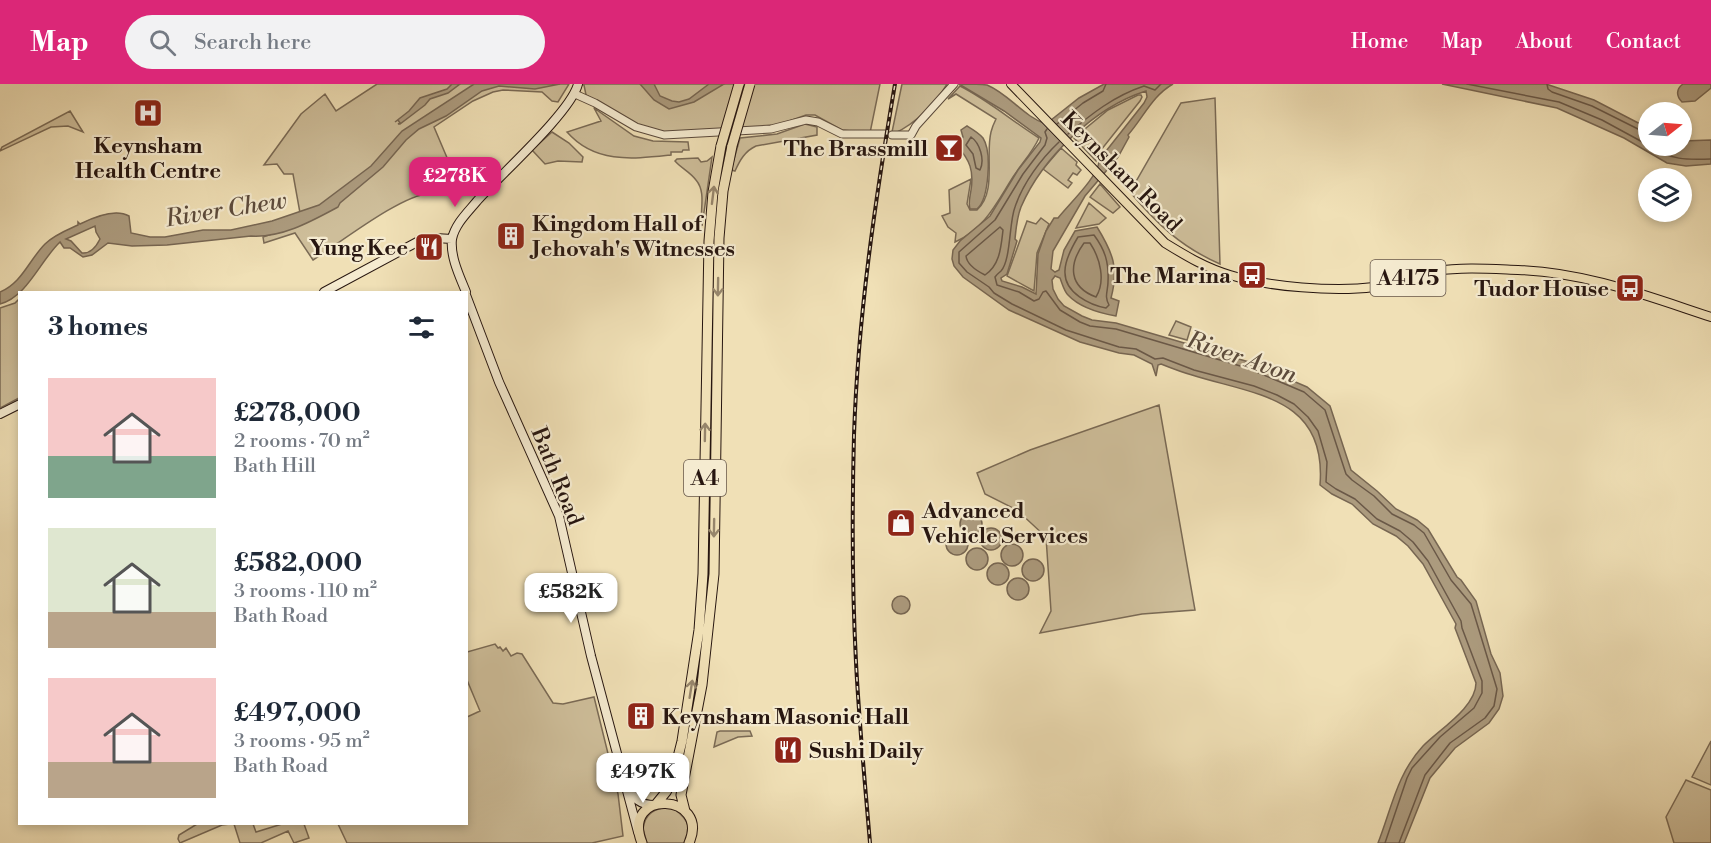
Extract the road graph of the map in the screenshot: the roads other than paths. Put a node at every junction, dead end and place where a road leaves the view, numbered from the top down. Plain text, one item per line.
1 (578, 84) edge
2 (739, 84) edge
3 (750, 84) edge
4 (1011, 84) edge
5 (953, 85) edge
6 (575, 94) junction
7 (453, 239) junction
8 (326, 291) edge
9 (465, 291) edge
10 (468, 298) edge
11 (1711, 317) edge
12 (18, 405) edge
13 (0, 414) edge
14 (624, 781) junction
15 (655, 804) junction
16 (685, 811) junction
17 (640, 838) edge
18 (689, 843) edge

1 - 6 main road
15 -> 2 highway, A4, bridge
3 -> 16 highway, A4, bridge
4 - 11 main road, Keynsham Road / A4175
5 - 6 street
6 - 7 main road
7 - 8 main road
7 - 9 main road, Bath Road
10 - 14 main road, Bath Road
12 - 13 main road
14 - 15 main road, Bath Road
14 - 17 main road, Bath Road
15 - 16 highway
15 - 17 highway, A4
16 - 18 highway, A4

